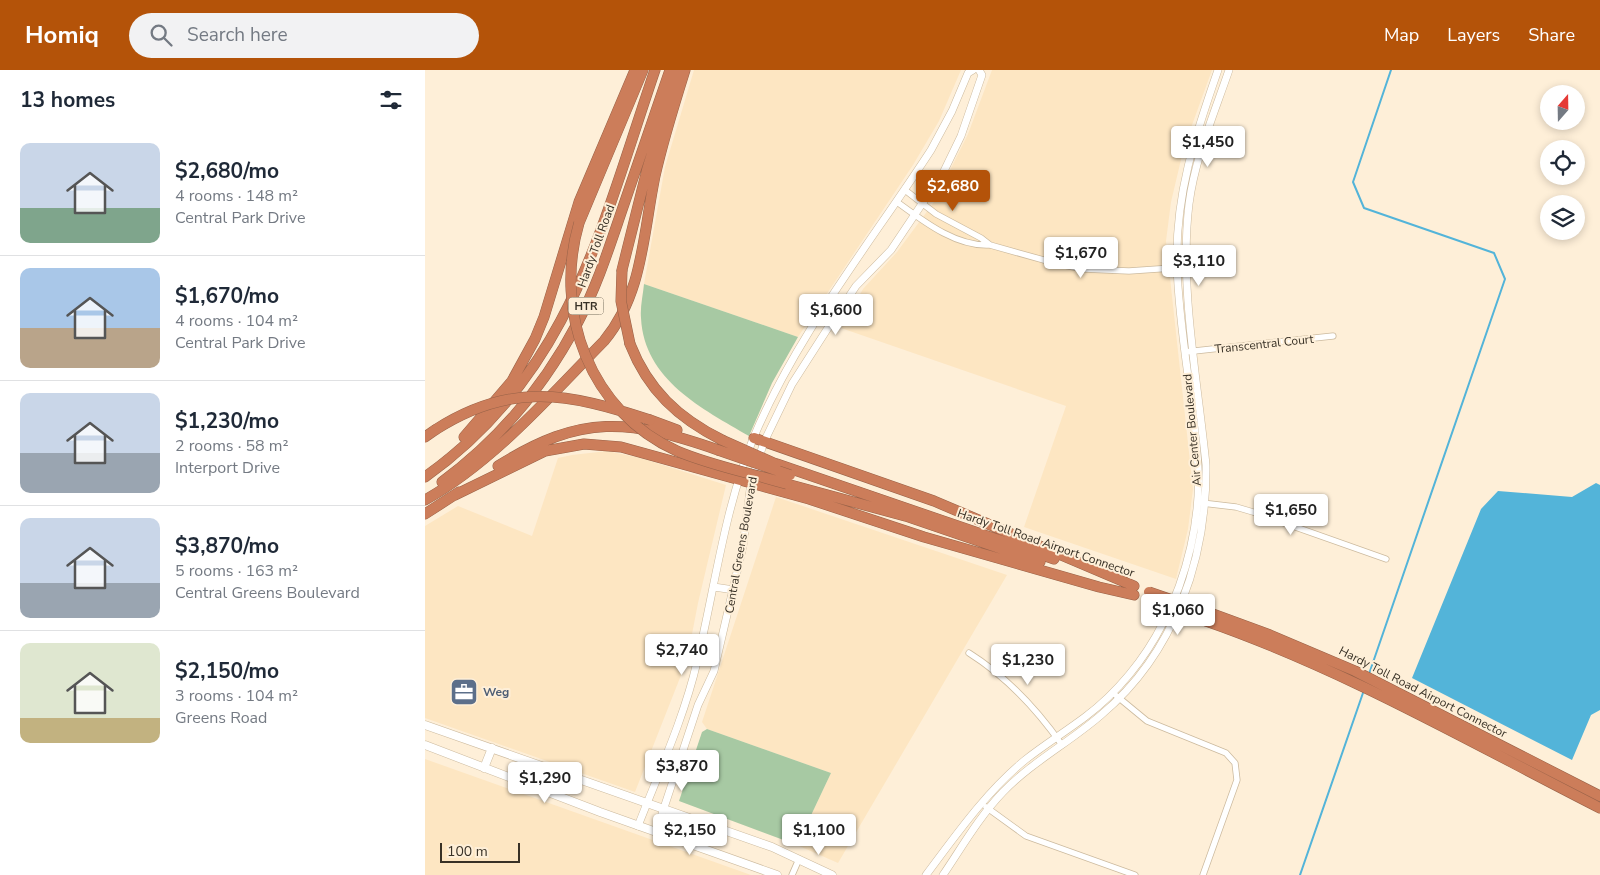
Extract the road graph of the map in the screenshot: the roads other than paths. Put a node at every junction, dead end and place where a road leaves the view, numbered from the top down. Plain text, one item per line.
1 (635, 70) edge
2 (643, 70) edge
3 (655, 70) edge
4 (670, 70) edge
5 (677, 70) edge
6 (685, 70) edge
7 (973, 70) edge
8 (979, 70) edge
9 (1218, 70) edge
10 (1229, 70) edge
11 (1205, 109) junction
12 (1214, 112) junction
13 (1184, 178) junction
14 (1193, 180) junction
15 (905, 190) junction
16 (897, 202) junction
17 (922, 204) junction
18 (914, 214) junction
19 (990, 245) junction
20 (1187, 267) junction
21 (1177, 268) junction
22 (1333, 336) dead end
23 (1194, 351) junction
24 (1185, 352) junction
25 (781, 378) junction
26 (792, 384) junction
27 (1202, 419) junction
28 (1193, 421) junction
29 (425, 438) edge
30 (754, 438) junction
31 (765, 442) junction
32 (720, 445) junction
33 (425, 471) edge
34 (789, 476) junction
35 (425, 477) edge
36 (739, 479) junction
37 (751, 482) junction
38 (425, 495) edge
39 (455, 495) junction
40 (425, 500) edge
41 (1197, 503) junction
42 (1206, 503) junction
43 (425, 514) edge
44 (1386, 558) dead end
45 (713, 587) junction
46 (734, 590) junction
47 (1134, 591) junction
48 (1177, 592) junction
49 (1185, 594) junction
50 (969, 653) dead end
51 (1378, 687) junction
52 (1113, 693) junction
53 (1118, 699) junction
54 (686, 701) junction
55 (698, 705) junction
56 (425, 725) edge
57 (1056, 738) junction
58 (425, 745) edge
59 (1062, 745) junction
60 (491, 748) junction
61 (544, 767) junction
62 (484, 768) junction
63 (537, 789) junction
64 (1600, 794) edge
65 (1579, 797) junction
66 (647, 802) junction
67 (982, 804) junction
68 (1600, 808) edge
69 (665, 809) junction
70 (989, 809) junction
71 (1600, 813) edge
72 (638, 826) junction
73 (656, 832) junction
74 (799, 859) junction
75 (777, 875) edge
76 (792, 875) edge
77 (832, 875) edge
78 (926, 875) edge
79 (943, 875) edge
80 (1135, 875) edge
81 (1203, 875) edge

1 - 33 highway
2 - 34 highway, bridge
3 - 35 highway, Hardy Toll Road / HTR
4 - 38 highway, Hardy Toll Road / HTR
5 - 32 highway, bridge
6 - 40 highway
7 - 15 street, Central Greens Boulevard
8 - 17 street, Central Greens Boulevard
9 - 11 street, Air Center Boulevard
10 - 12 street, Air Center Boulevard
11 - 12 street
11 - 13 street, Air Center Boulevard
12 - 14 street, Air Center Boulevard
13 - 14 street
13 - 21 street, Air Center Boulevard
14 - 20 street, Air Center Boulevard
15 - 16 street, Central Greens Boulevard
15 - 17 street
16 - 18 street
16 - 25 street, Central Greens Boulevard
17 - 18 street, Central Greens Boulevard
17 - 19 street
18 - 19 street
18 - 26 street, Central Greens Boulevard
19 - 21 street
20 - 21 street
20 - 23 street, Air Center Boulevard
21 - 24 street, Air Center Boulevard
22 - 23 street, Transcentral Court
23 - 24 street, Transcentral Court
23 - 27 street, Air Center Boulevard
24 - 28 street, Air Center Boulevard
25 - 26 street
25 - 30 street, Central Greens Boulevard
26 - 31 street, Central Greens Boulevard
27 - 28 street
27 - 42 street, Air Center Boulevard
28 - 41 street, Air Center Boulevard
29 - 32 highway, bridge
30 - 31 highway
30 - 36 street, Central Greens Boulevard
31 - 37 street, Central Greens Boulevard
31 - 47 highway
32 - 34 highway, bridge
32 - 34 highway, Hardy Toll Road Airport Connector, bridge
32 - 39 highway
34 - 47 highway, Hardy Toll Road Airport Connector
34 - 47 highway, Hardy Toll Road Airport Connector
36 - 37 highway
36 - 39 highway
36 - 45 street, Central Greens Boulevard
37 - 46 street, Central Greens Boulevard
37 - 47 highway
39 - 43 highway
41 - 42 street
41 - 48 street, Air Center Boulevard
42 - 44 street
42 - 49 street, Air Center Boulevard
45 - 46 street
45 - 54 street, Central Greens Boulevard
46 - 55 street, Central Greens Boulevard
47 - 51 highway, Hardy Toll Road Airport Connector, bridge
48 - 49 street
48 - 52 street, Air Center Boulevard
49 - 53 street, Air Center Boulevard
50 - 57 street
51 - 64 highway, Hardy Toll Road Airport Connector
51 - 65 highway, Hardy Toll Road Airport Connector
52 - 53 street
52 - 57 street, Air Center Boulevard
53 - 59 street, Air Center Boulevard
53 - 81 street
54 - 55 street
54 - 66 street, Central Greens Boulevard
55 - 69 street, Central Greens Boulevard
56 - 60 main road
57 - 59 street
57 - 67 street, Air Center Boulevard
58 - 62 main road
59 - 70 street, Air Center Boulevard
60 - 61 main road
60 - 62 main road
61 - 63 main road
61 - 66 main road
62 - 63 main road
63 - 72 main road
65 - 68 highway, Hardy Toll Road Airport Connector
65 - 71 highway
66 - 69 main road
66 - 72 street, Central Greens Boulevard
67 - 70 street
67 - 78 street, Air Center Boulevard
69 - 73 street, Central Greens Boulevard
69 - 74 main road
70 - 79 street, Air Center Boulevard
70 - 80 street
72 - 73 main road
73 - 75 main road
74 - 76 street
74 - 77 main road

